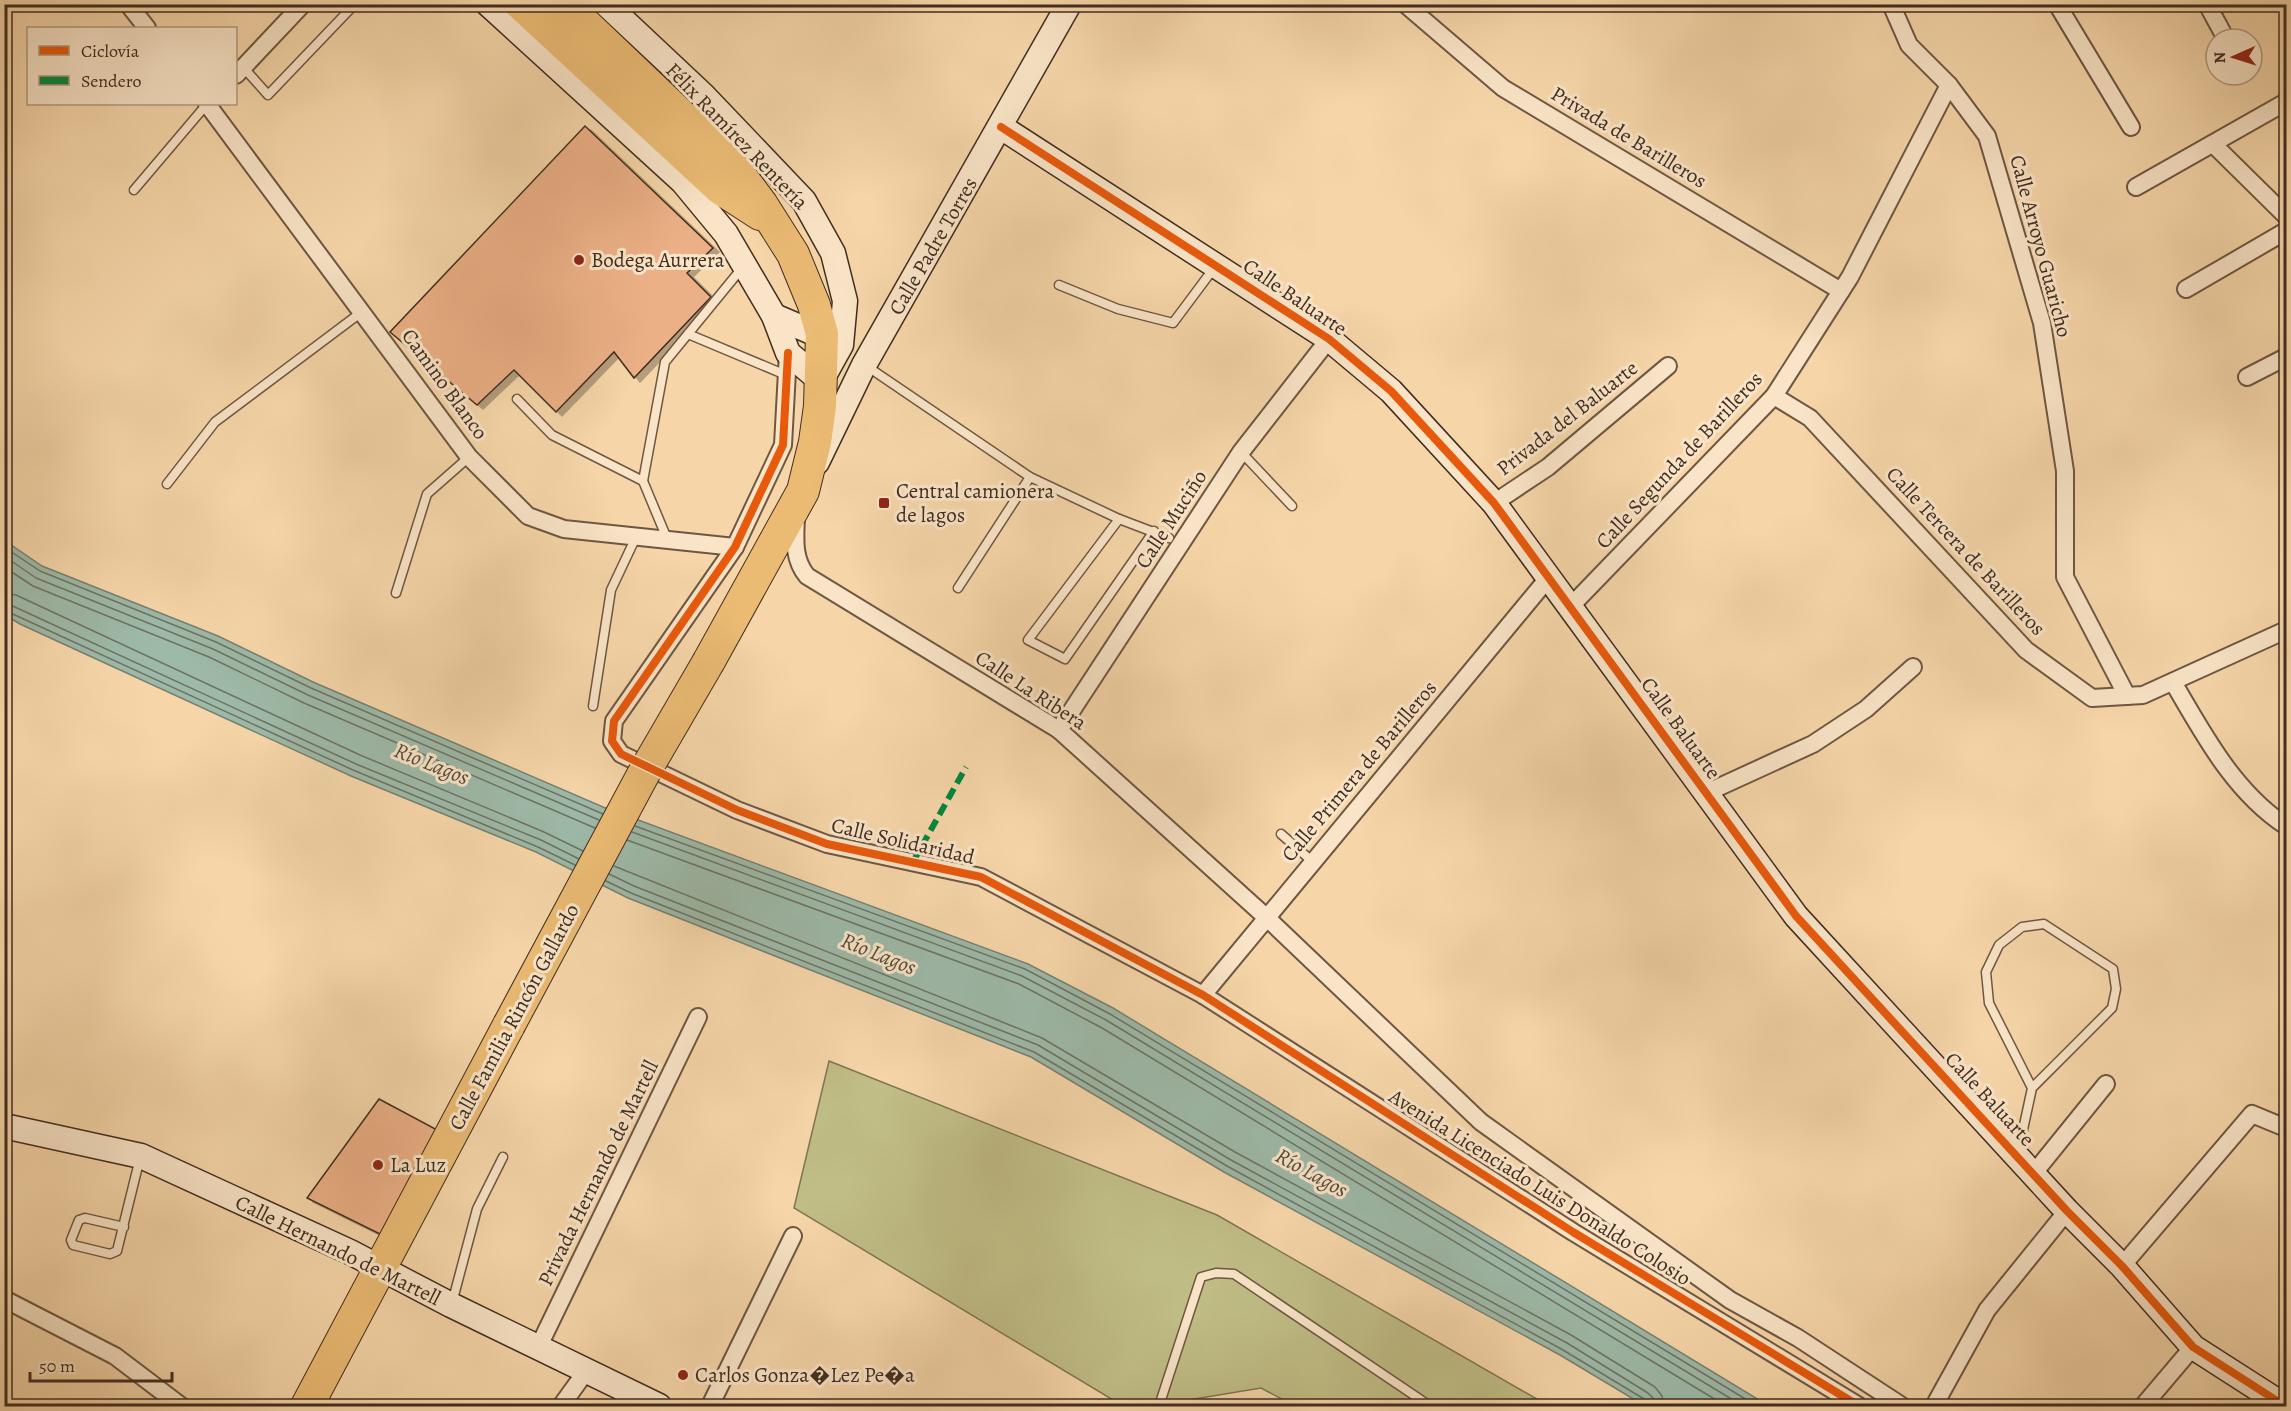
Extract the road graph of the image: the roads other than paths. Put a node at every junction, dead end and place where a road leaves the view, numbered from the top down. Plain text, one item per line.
1 (128, 4) edge
2 (303, 4) edge
3 (355, 4) edge
4 (488, 4) edge
5 (521, 4) edge
6 (564, 4) edge
7 (1069, 4) edge
8 (1406, 4) edge
9 (1891, 4) edge
10 (2057, 4) edge
11 (2207, 4) edge
12 (617, 11) edge
13 (146, 27) edge
14 (2219, 27) edge
15 (239, 71) edge
16 (1949, 86) junction
17 (580, 90) junction
18 (622, 97) junction
19 (2286, 102) edge
20 (206, 105) edge
21 (208, 105) edge
22 (1001, 127) junction
23 (2131, 127) dead end
24 (2214, 145) junction
25 (2136, 187) dead end
26 (135, 190) dead end
27 (2286, 216) edge
28 (774, 223) junction
29 (2286, 231) edge
30 (744, 265) junction
31 (1215, 266) junction
32 (1059, 285) dead end
33 (2186, 289) dead end
34 (1841, 291) junction
35 (363, 311) junction
36 (774, 316) junction
37 (688, 334) junction
38 (1329, 339) junction
39 (831, 340) junction
40 (2286, 357) edge
41 (787, 364) junction
42 (864, 365) junction
43 (1668, 366) dead end
44 (2247, 376) dead end
45 (821, 381) junction
46 (1774, 396) junction
47 (517, 399) dead end
48 (1241, 452) junction
49 (470, 457) junction
50 (1030, 477) junction
51 (643, 481) junction
52 (167, 484) dead end
53 (799, 498) junction
54 (1494, 503) junction
55 (1292, 506) dead end
56 (1119, 519) junction
57 (1154, 531) junction
58 (636, 537) junction
59 (1169, 538) dead end
60 (668, 541) junction
61 (735, 547) junction
62 (1549, 576) junction
63 (958, 588) dead end
64 (396, 593) dead end
65 (1571, 606) junction
66 (2286, 630) edge
67 (1913, 667) dead end
68 (2173, 682) junction
69 (2135, 696) junction
70 (594, 706) dead end
71 (1059, 730) junction
72 (1706, 794) junction
73 (2286, 826) edge
74 (1281, 834) dead end
75 (1313, 862) junction
76 (1267, 918) junction
77 (1203, 995) junction
78 (698, 1017) dead end
79 (2106, 1084) dead end
80 (2032, 1088) junction
81 (4, 1126) edge
82 (2286, 1128) edge
83 (141, 1156) junction
84 (2018, 1156) junction
85 (503, 1157) dead end
86 (2034, 1173) junction
87 (2067, 1211) junction
88 (124, 1227) junction
89 (794, 1236) dead end
90 (2122, 1266) junction
91 (382, 1270) junction
92 (4, 1299) edge
93 (451, 1305) junction
94 (2193, 1347) junction
95 (538, 1348) junction
96 (587, 1370) junction
97 (181, 1407) edge
98 (308, 1407) edge
99 (561, 1407) edge
100 (659, 1407) edge
101 (710, 1407) edge
102 (1159, 1407) edge
103 (1430, 1407) edge
104 (1860, 1407) edge
105 (1902, 1407) edge
106 (1934, 1407) edge
107 (2143, 1407) edge
108 (2285, 1407) edge

1 - 13 street
2 - 15 street
3 - 15 lane
4 - 17 street
5 - 18 highway
6 - 28 highway, Calle Familia Rincón Gallardo
7 - 22 street, Calle Padre Torres
8 - 34 street, Privada de Barilleros
9 - 16 street, Calle Arroyo Guaricho
10 - 23 street
11 - 14 street
12 - 39 street, Félix Ramírez Rentería
16 - 34 street, Calle Segunda de Barilleros
16 - 69 street, Calle Arroyo Guaricho
17 - 18 highway
17 - 30 street
18 - 28 highway
19 - 24 street
20 - 26 lane
21 - 35 street, Camino Blanco
22 - 31 street, Calle Baluarte
22 - 42 street, Calle Padre Torres
24 - 25 street
24 - 27 street
28 - 39 highway, Calle Familia Rincón Gallardo
29 - 33 street
30 - 36 street
30 - 37 lane
31 - 32 lane
31 - 38 street, Calle Baluarte
34 - 46 street, Calle Segunda de Barilleros
35 - 49 street, Camino Blanco
35 - 52 lane
36 - 39 street
36 - 41 street
37 - 41 lane
37 - 51 lane
38 - 48 street, Calle Muciño
38 - 54 street, Calle Baluarte
39 - 42 street
39 - 45 highway, Calle Familia Rincón Gallardo
40 - 44 street
41 - 45 street
41 - 61 street
42 - 50 lane
42 - 53 street, Calle Padre Torres
43 - 54 street, Privada del Baluarte
45 - 53 highway, Calle Familia Rincón Gallardo
46 - 65 street, Calle Segunda de Barilleros
46 - 69 street, Calle Tercera de Barilleros
47 - 51 lane
48 - 55 lane
48 - 71 street, Calle Muciño
49 - 58 street, Camino Blanco
49 - 64 lane
50 - 56 lane
50 - 63 lane
51 - 60 lane
53 - 71 street, Calle La Ribera
53 - 91 highway, Calle Familia Rincón Gallardo, bridge
54 - 62 street, Calle Baluarte
56 - 57 lane
56 - 57 lane
57 - 59 lane
58 - 60 street, Camino Blanco
58 - 70 lane
60 - 61 street, Camino Blanco
61 - 77 street, Calle Solidaridad
62 - 65 street, Calle Baluarte
62 - 75 street, Calle Primera de Barilleros
65 - 72 street, Calle Baluarte
66 - 68 street
67 - 72 street
68 - 69 street
68 - 73 street
71 - 76 street, Calle La Ribera
72 - 84 street, Calle Baluarte
74 - 75 lane
75 - 76 street, Calle Primera de Barilleros
76 - 77 street, Calle Primera de Barilleros
76 - 105 street, Avenida Licenciado Luis Donaldo Colosio
77 - 104 street, Avenida Licenciado Luis Donaldo Colosio
78 - 95 street, Privada Hernando de Martell
79 - 86 street
80 - 80 lane
80 - 84 lane
81 - 83 street, Calle Hernando de Martell
82 - 90 street
83 - 88 lane
83 - 91 street, Calle Hernando de Martell
84 - 86 street, Calle Baluarte
85 - 93 lane
86 - 87 street, Calle Baluarte
87 - 90 street, Calle Baluarte
87 - 106 street
88 - 88 lane
89 - 101 street
90 - 94 street, Calle Baluarte
91 - 93 street, Calle Hernando de Martell
91 - 98 highway, Calle Familia Rincón Gallardo
92 - 97 street
93 - 95 street, Calle Hernando de Martell
94 - 107 street
94 - 108 street, Calle Baluarte
95 - 96 street, Calle Hernando de Martell
96 - 99 street
96 - 100 street, Calle Hernando de Martell
102 - 103 lane

